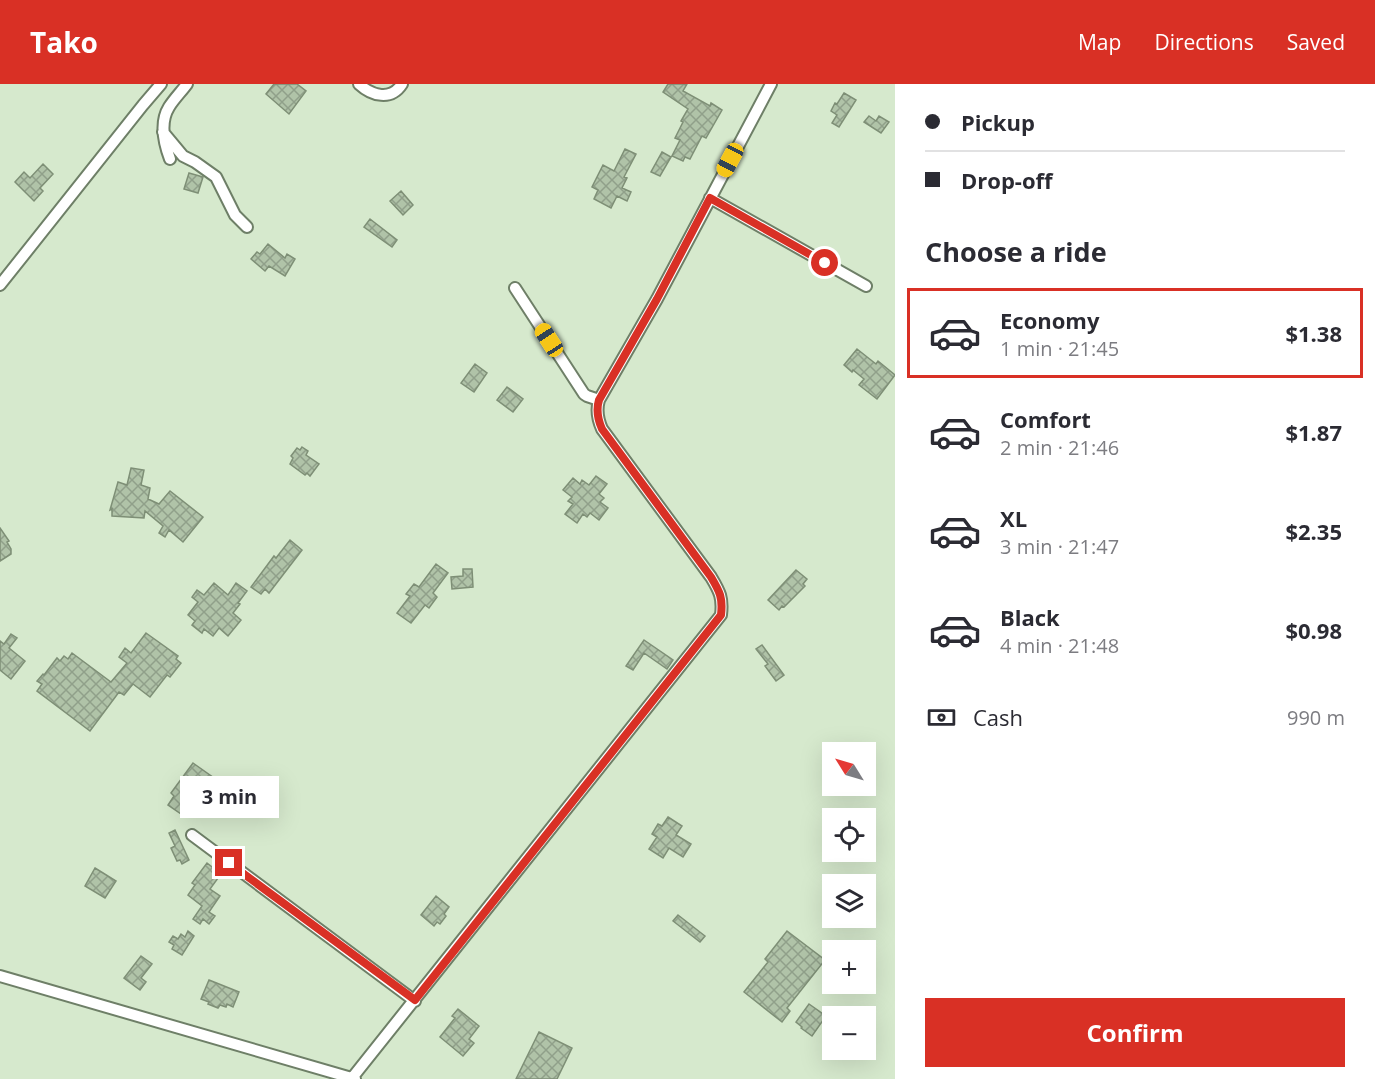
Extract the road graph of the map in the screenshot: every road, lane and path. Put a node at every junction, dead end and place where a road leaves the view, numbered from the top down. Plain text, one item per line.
1 (161, 84) edge
2 (187, 84) edge
3 (360, 84) edge
4 (402, 84) edge
5 (771, 84) edge
6 (163, 132) junction
7 (170, 159) dead end
8 (710, 198) junction
9 (247, 227) dead end
10 (0, 285) edge
11 (866, 286) dead end
12 (515, 288) dead end
13 (599, 400) junction
14 (192, 835) dead end
15 (0, 976) edge
16 (415, 1000) junction
17 (353, 1078) edge

1 - 10 street
2 - 6 street
3 - 4 street
5 - 8 street
6 - 7 street
6 - 9 street
8 - 11 street
8 - 13 street
12 - 13 street
13 - 16 street
14 - 16 street
15 - 17 street
16 - 17 street

